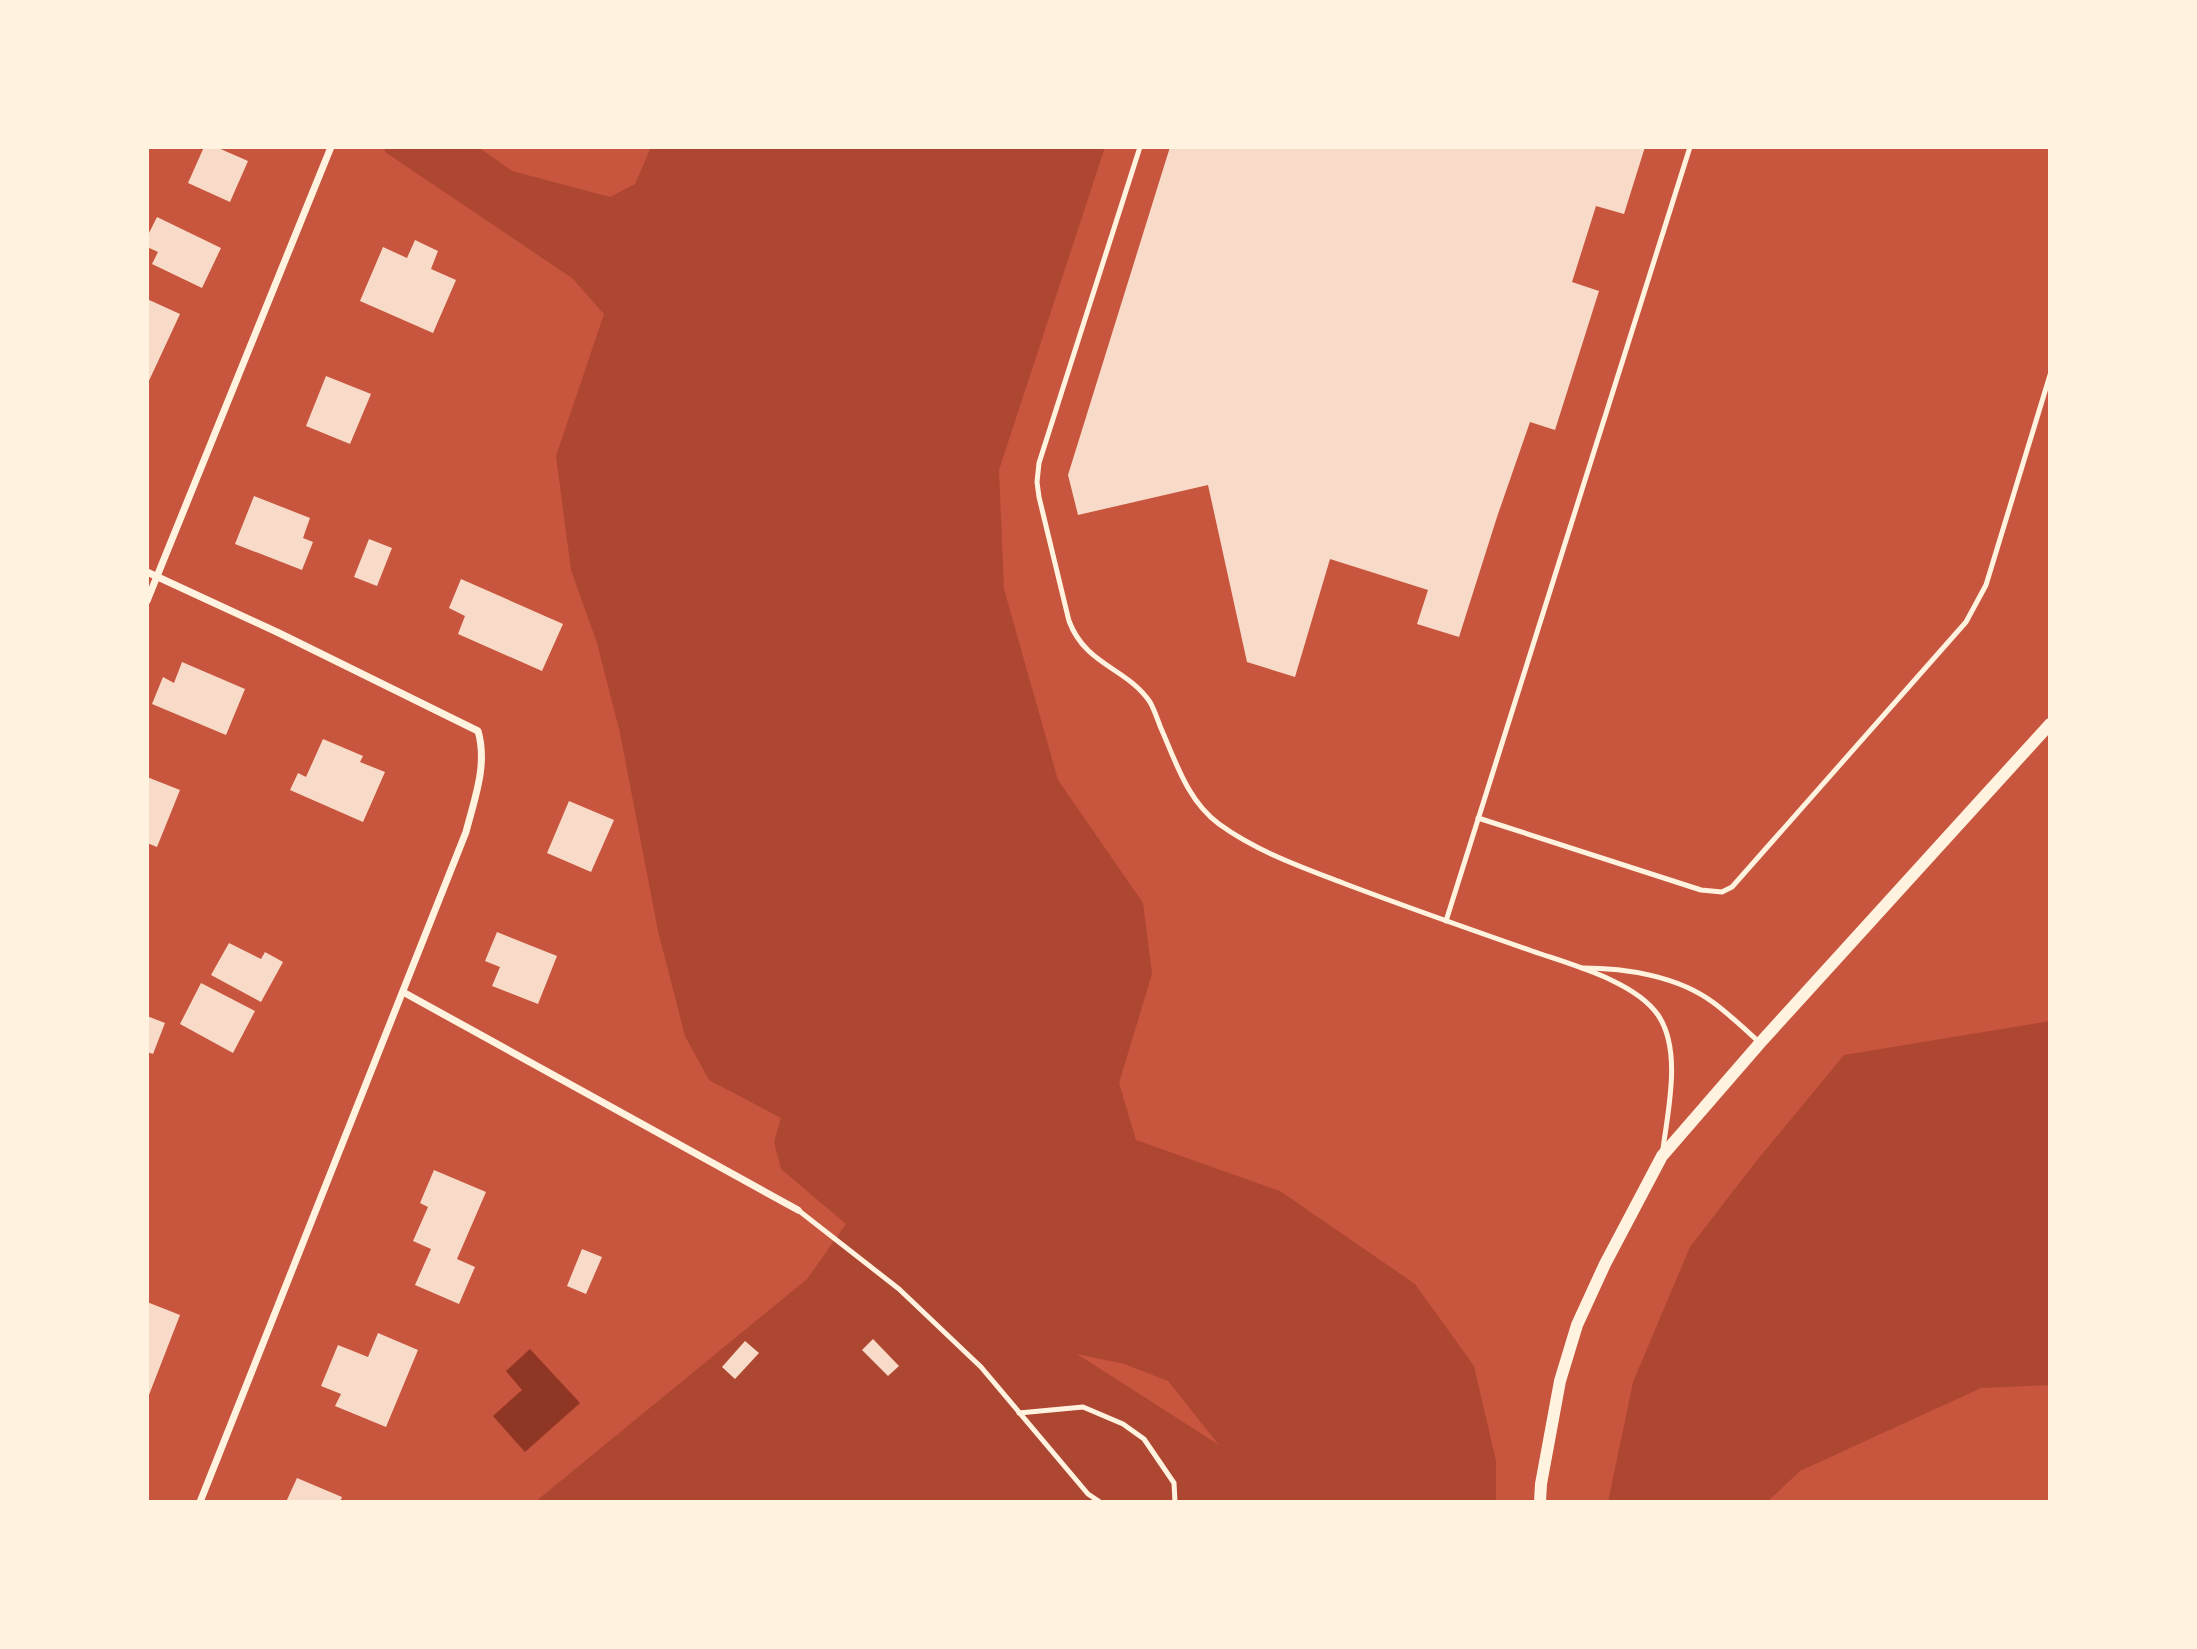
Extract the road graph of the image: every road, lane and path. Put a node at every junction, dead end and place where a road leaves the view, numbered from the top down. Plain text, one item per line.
1 (331, 147) edge
2 (1140, 147) edge
3 (1690, 147) edge
4 (2050, 375) edge
5 (147, 572) edge
6 (158, 577) junction
7 (147, 601) edge
8 (2050, 724) edge
9 (1478, 818) junction
10 (1446, 921) junction
11 (1579, 968) junction
12 (403, 992) junction
13 (1760, 1042) junction
14 (1662, 1156) junction
15 (798, 1210) joint
16 (1019, 1413) junction
17 (200, 1502) edge
18 (1100, 1502) edge
19 (1175, 1502) edge
20 (1541, 1502) edge

1 - 6 street
2 - 10 lane
3 - 9 lane
4 - 9 lane
5 - 6 street
6 - 7 street
6 - 12 street
8 - 13 street
9 - 10 lane
10 - 11 lane
11 - 13 lane
11 - 14 lane
12 - 15 street
12 - 17 street
13 - 14 street
14 - 20 street
15 - 16 lane
16 - 18 lane
16 - 19 lane

